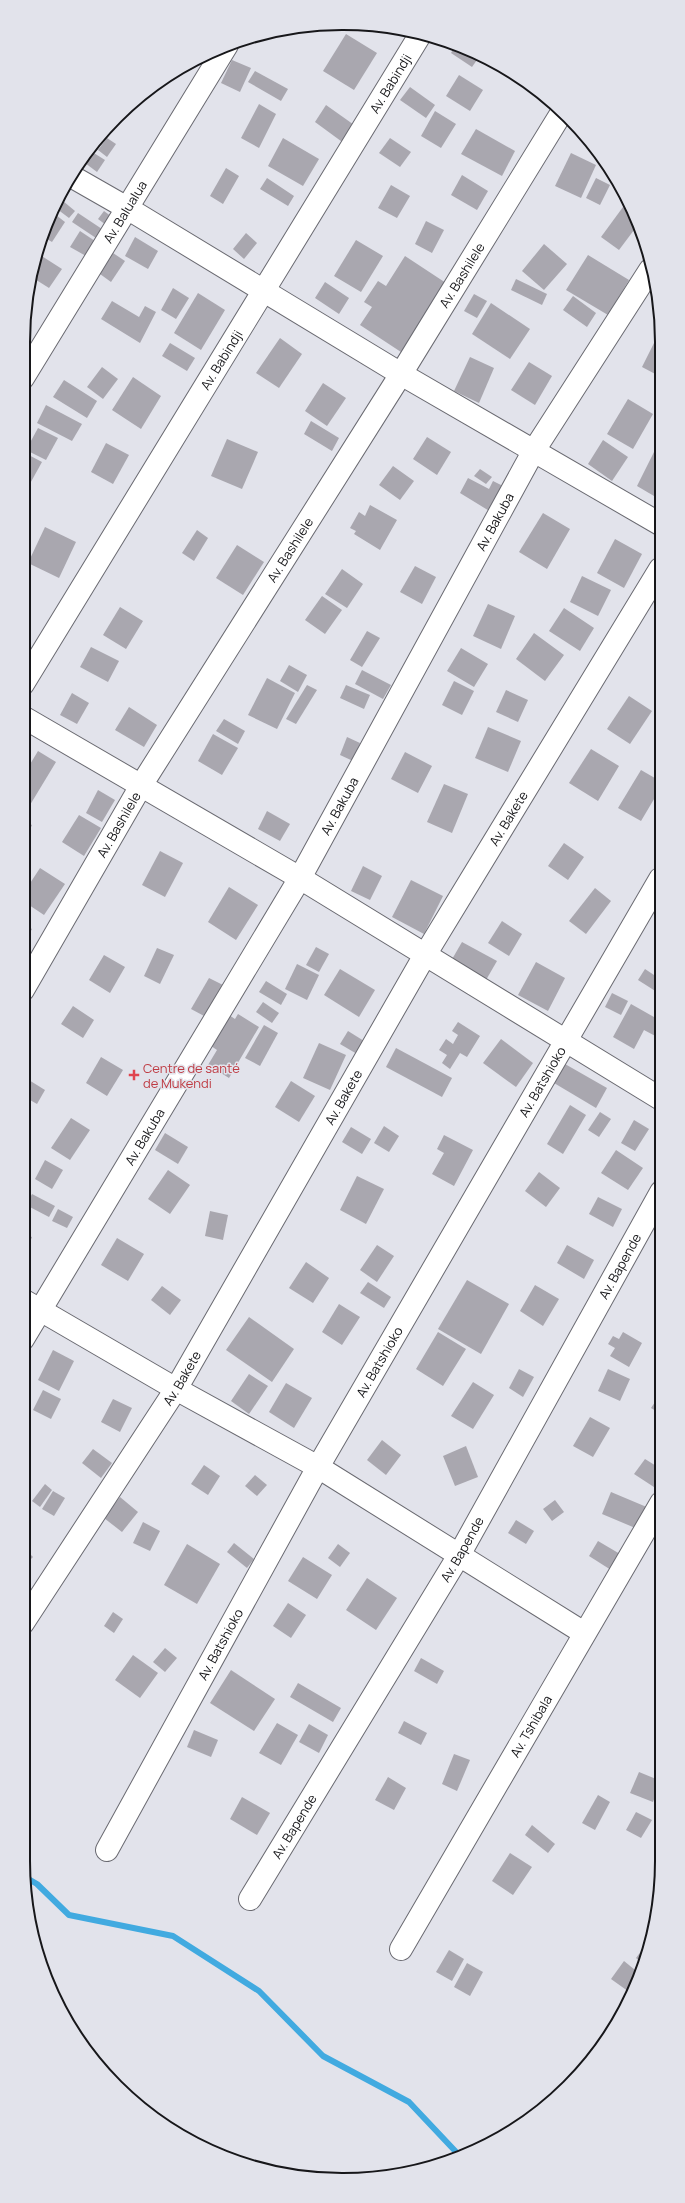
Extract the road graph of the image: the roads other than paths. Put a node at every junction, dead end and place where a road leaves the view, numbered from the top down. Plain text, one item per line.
1 (417, 40) edge
2 (221, 55) edge
3 (559, 118) edge
4 (76, 179) edge
5 (127, 208) junction
6 (647, 274) edge
7 (264, 292) junction
8 (30, 367) edge
9 (401, 374) junction
10 (533, 452) junction
11 (655, 521) edge
12 (655, 577) edge
13 (30, 673) edge
14 (30, 721) edge
15 (142, 784) junction
16 (300, 878) junction
17 (655, 887) edge
18 (425, 955) junction
19 (30, 978) edge
20 (565, 1040) junction
21 (655, 1095) edge
22 (655, 1203) edge
23 (32, 1305) edge
24 (176, 1389) junction
25 (318, 1467) junction
26 (655, 1513) edge
27 (458, 1556) junction
28 (30, 1612) edge
29 (584, 1633) junction
30 (107, 1850) dead end
31 (250, 1899) dead end
32 (402, 1949) dead end

1 - 7 street, Av. Babindji
2 - 5 street, Av. Balualua
3 - 9 street, Av. Bashilele
4 - 5 street
5 - 7 street
5 - 8 street, Av. Balualua
6 - 10 street, Av. Bakuba
7 - 9 street
7 - 13 street, Av. Babindji
9 - 10 street
9 - 15 street, Av. Bashilele
10 - 11 street
10 - 16 street, Av. Bakuba
12 - 18 street, Av. Bakete
14 - 15 street
15 - 16 street
15 - 19 street, Av. Bashilele
16 - 18 street
16 - 23 street, Av. Bakuba
17 - 20 street, Av. Batshioko
18 - 20 street
18 - 24 street, Av. Bakete
20 - 21 street
20 - 25 street, Av. Batshioko
22 - 27 street, Av. Bapende
23 - 24 street
24 - 25 street
24 - 28 street, Av. Bakete
25 - 27 street
25 - 30 street, Av. Batshioko
26 - 29 street, Av. Tshibala
27 - 29 street
27 - 31 street, Av. Bapende
29 - 32 street, Av. Tshibala

